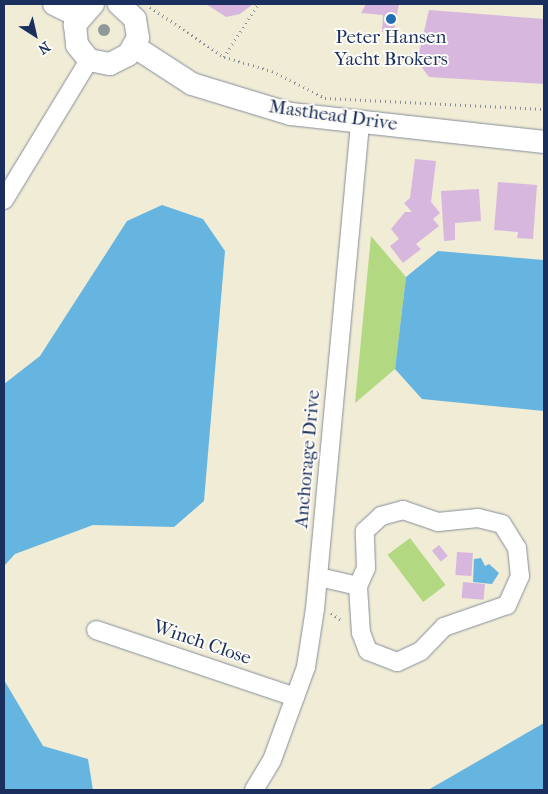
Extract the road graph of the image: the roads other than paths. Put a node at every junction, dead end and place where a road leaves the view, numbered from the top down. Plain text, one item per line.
1 (54, 4) edge
2 (119, 4) edge
3 (86, 10) edge
4 (135, 47) junction
5 (89, 60) junction
6 (360, 122) junction
7 (544, 142) edge
8 (4, 200) edge
9 (319, 577) junction
10 (358, 586) junction
11 (96, 630) dead end
12 (295, 697) junction
13 (254, 790) edge

1 - 3 street
2 - 4 street
3 - 5 street
4 - 5 street
4 - 6 street, Masthead Drive
5 - 8 street
6 - 7 street, Masthead Drive
6 - 9 street, Anchorage Drive
9 - 10 street
9 - 12 street, Anchorage Drive
10 - 10 street
11 - 12 street, Winch Close
12 - 13 street, Anchorage Drive

